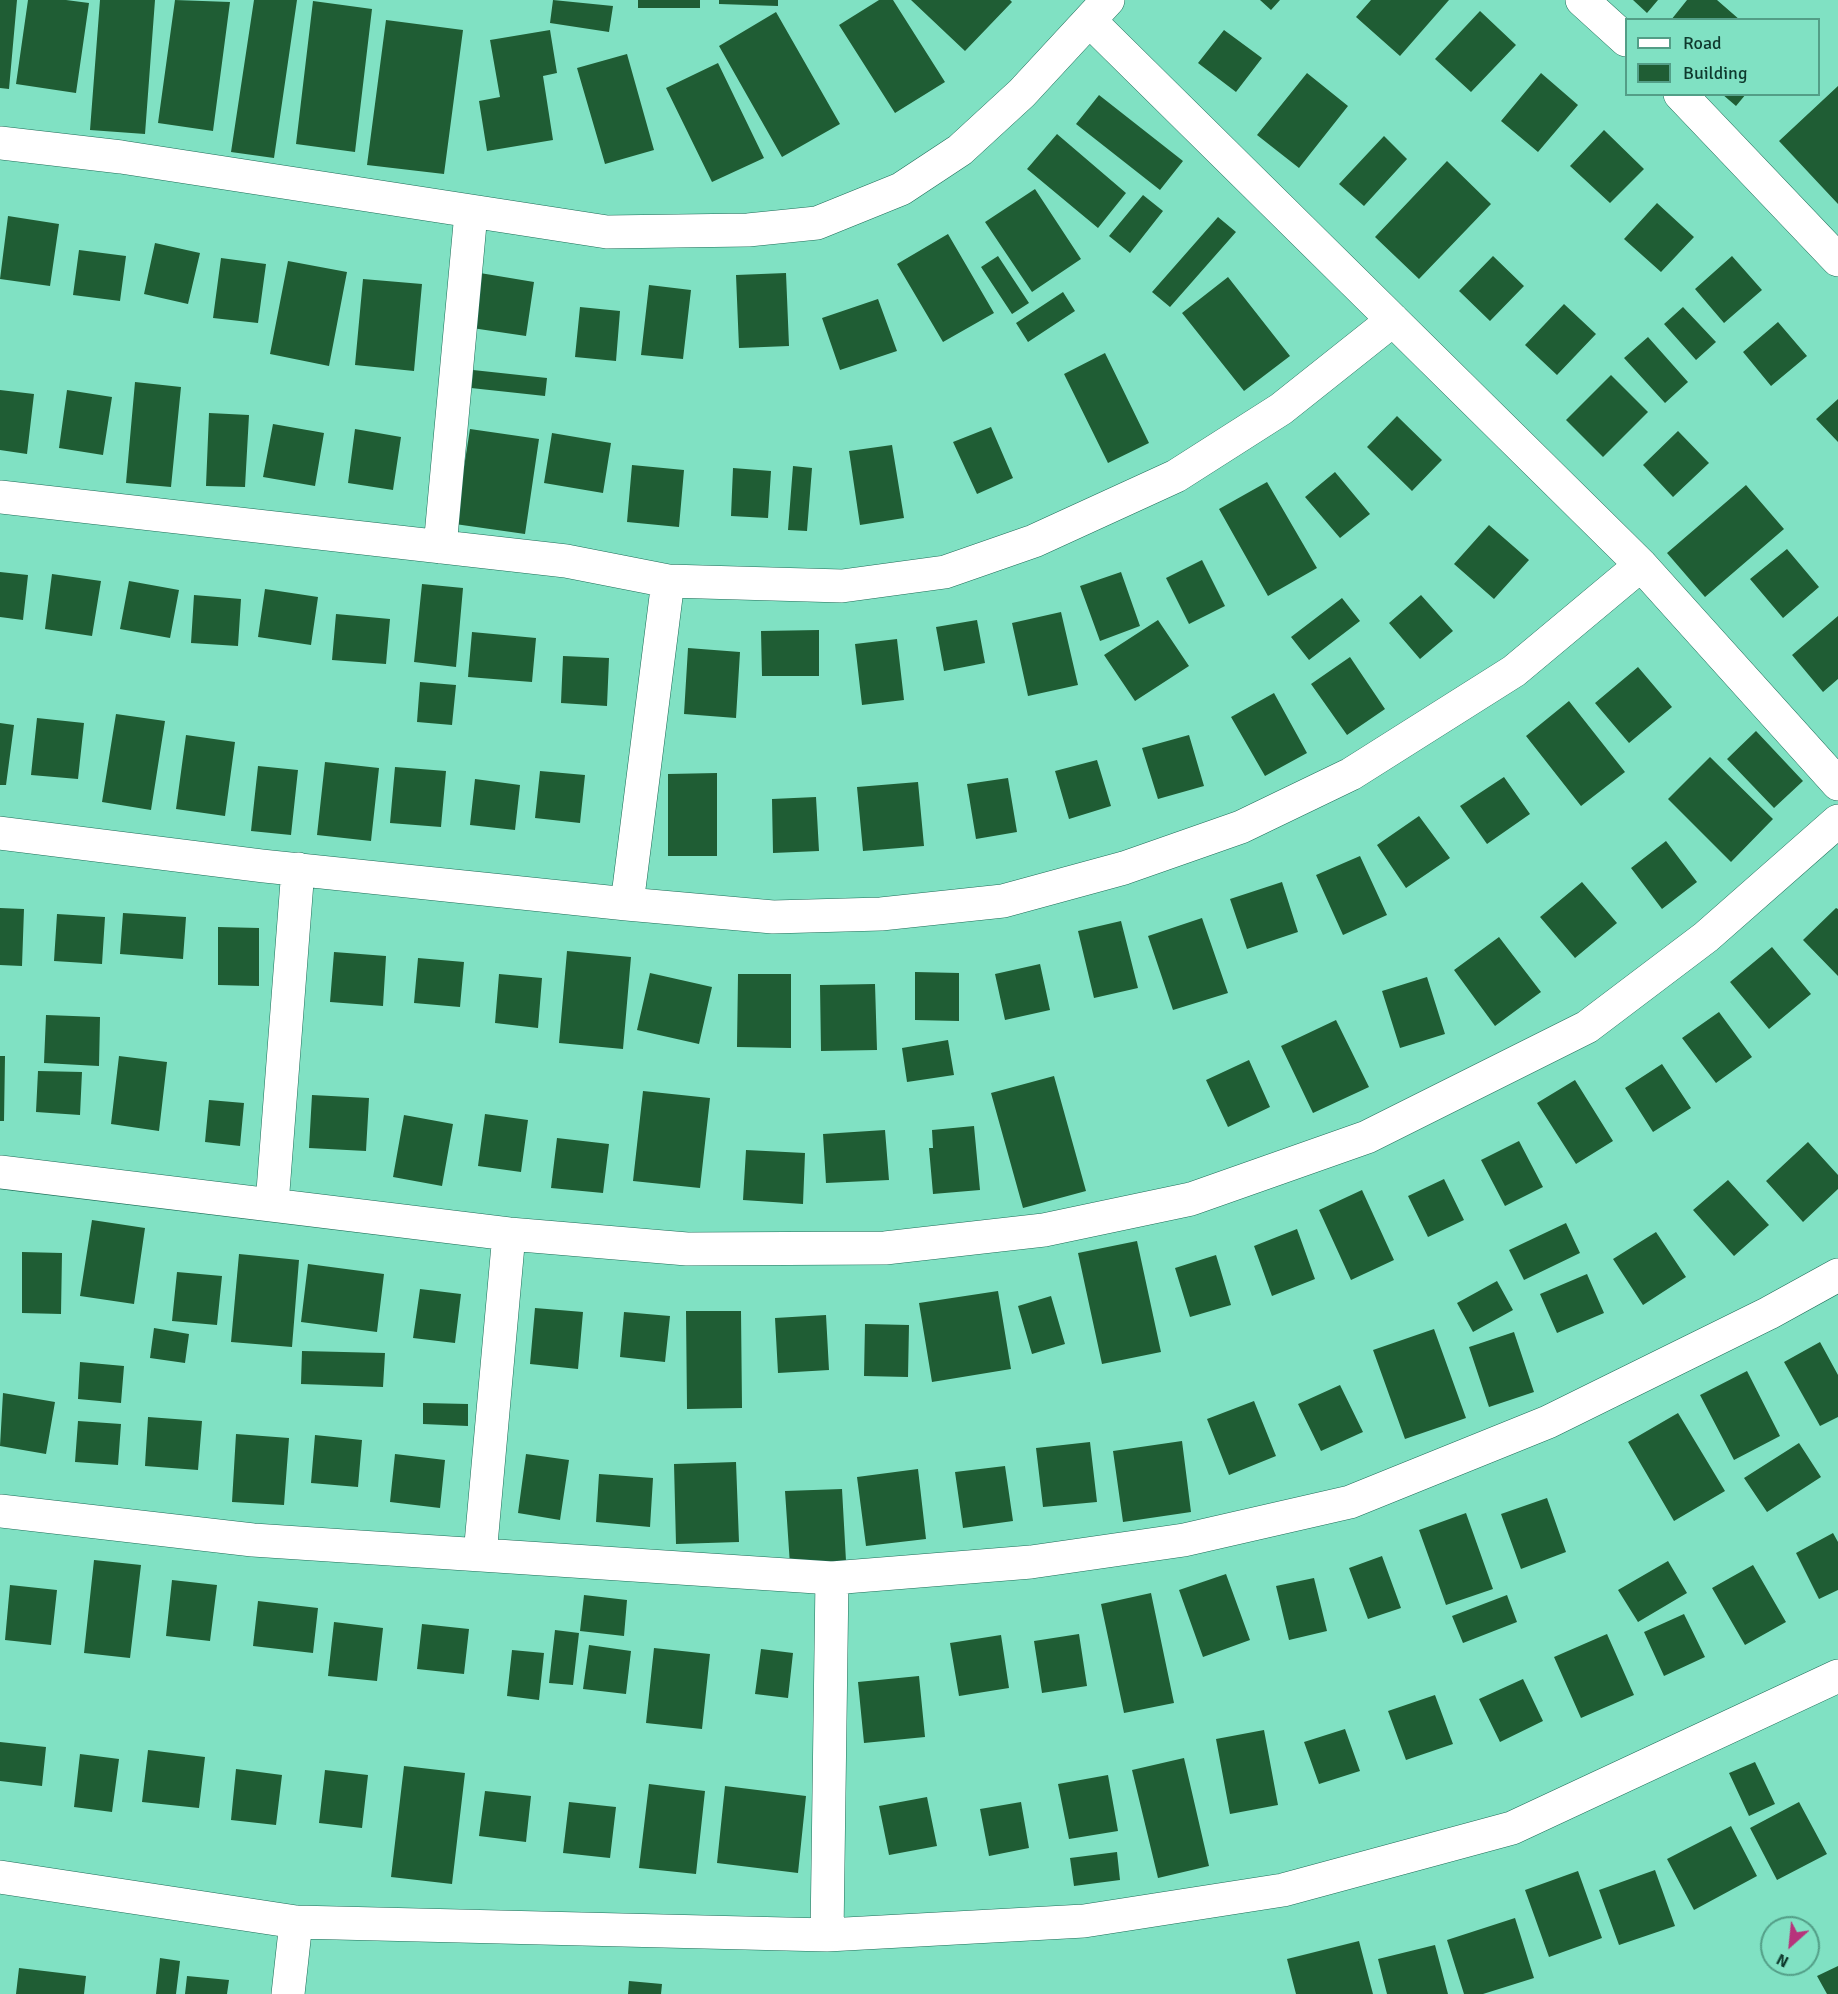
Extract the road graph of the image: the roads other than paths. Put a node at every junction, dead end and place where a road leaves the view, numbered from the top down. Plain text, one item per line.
1 (1582, 0) edge
2 (1099, 11) edge
3 (1625, 39) edge
4 (1682, 96) edge
5 (0, 143) edge
6 (471, 213) junction
7 (1838, 260) edge
8 (1393, 320) junction
9 (0, 497) edge
10 (440, 547) junction
11 (1641, 565) junction
12 (668, 580) junction
13 (1838, 784) edge
14 (1838, 821) edge
15 (0, 833) edge
16 (298, 869) junction
17 (627, 904) junction
18 (0, 1172) edge
19 (272, 1204) junction
20 (509, 1234) junction
21 (1838, 1275) edge
22 (0, 1511) edge
23 (480, 1555) junction
24 (832, 1578) junction
25 (1838, 1676) edge
26 (0, 1877) edge
27 (296, 1922) junction
28 (827, 1935) junction
29 (288, 1994) edge

1 - 3 street
2 - 6 street
2 - 8 street
4 - 7 street
5 - 6 street
6 - 10 street
8 - 11 street
8 - 12 street
9 - 10 street
10 - 12 street
11 - 13 street
11 - 17 street
12 - 17 street
14 - 20 street
15 - 16 street
16 - 17 street
16 - 19 street
18 - 19 street
19 - 20 street
20 - 23 street
21 - 24 street
22 - 23 street
23 - 24 street
24 - 28 street
25 - 28 street
26 - 27 street
27 - 28 street
27 - 29 street

